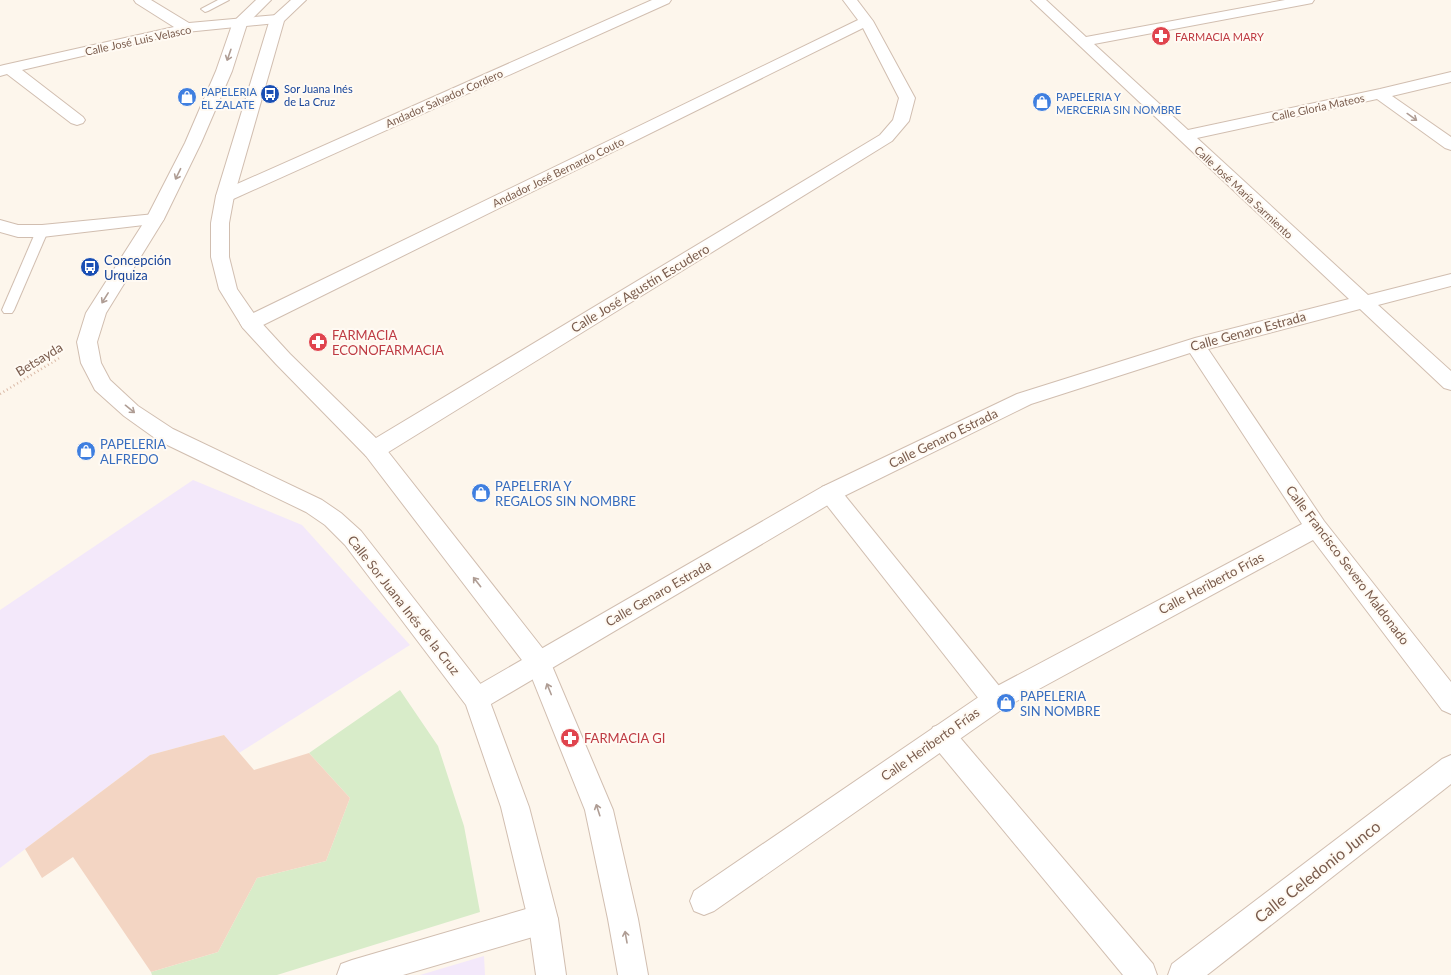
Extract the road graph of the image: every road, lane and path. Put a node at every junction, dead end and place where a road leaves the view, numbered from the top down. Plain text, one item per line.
1 (141, 0) edge
2 (226, 0) edge
3 (264, 0) edge
4 (299, 0) edge
5 (664, 0) edge
6 (850, 0) edge
7 (1038, 0) edge
8 (1307, 0) edge
9 (205, 9) dead end
10 (277, 19) junction
11 (866, 21) junction
12 (240, 22) junction
13 (186, 28) junction
14 (1084, 42) junction
15 (4, 69) edge
16 (1451, 77) edge
17 (1380, 94) junction
18 (77, 120) dead end
19 (1184, 136) junction
20 (1451, 145) edge
21 (225, 196) junction
22 (155, 219) junction
23 (0, 226) edge
24 (42, 231) junction
25 (1451, 280) edge
26 (1362, 301) junction
27 (8, 310) dead end
28 (250, 323) junction
29 (87, 342) junction
30 (1195, 344) junction
31 (1451, 383) edge
32 (0, 394) edge
33 (374, 450) junction
34 (830, 493) junction
35 (1316, 527) junction
36 (538, 662) junction
37 (477, 699) junction
38 (995, 700) junction
39 (1451, 702) edge
40 (942, 736) junction
41 (1451, 768) edge
42 (704, 901) dead end
43 (543, 919) junction
44 (352, 975) edge
45 (551, 975) edge
46 (632, 975) edge
47 (1142, 975) edge
48 (1183, 975) edge

1 - 13 street
2 - 9 lane
3 - 12 street, Calle Sor Juana Inés de la Cruz
4 - 10 street
5 - 21 street, Andador Salvador Cordero
6 - 11 street
7 - 14 street, Calle José María Sarmiento
8 - 14 street
10 - 12 street, Calle José Luis Velasco
10 - 21 street
11 - 28 street, Andador José Bernardo Couto
11 - 33 street, Calle José Agustín Escudero
12 - 13 street, Calle José Luis Velasco
12 -> 22 street, Calle Sor Juana Inés de la Cruz
13 - 15 street, Calle José Luis Velasco
14 - 19 street, Calle José María Sarmiento
15 - 18 street
16 - 17 street, Calle Gloria Mateos
17 - 19 street, Calle Gloria Mateos
17 -> 20 street
19 - 26 street, Calle José María Sarmiento
21 - 28 street
22 - 24 street
22 -> 29 street, Calle Sor Juana Inés de la Cruz
23 - 24 street
24 - 27 lane
25 - 26 street, Calle Genaro Estrada
26 - 30 street, Calle Genaro Estrada
26 - 31 street, Calle José María Sarmiento
28 - 33 street
29 - 32 path, Betsayda
29 -> 37 street, Calle Sor Juana Inés de la Cruz
30 - 34 street, Calle Genaro Estrada
30 - 35 street, Calle Francisco Severo Maldonado
36 -> 33 street
34 - 36 street, Calle Genaro Estrada
34 - 38 street
35 - 38 street, Calle Heriberto Frías
35 - 39 street, Calle Francisco Severo Maldonado
36 - 37 street, Calle Genaro Estrada
46 -> 36 street
37 - 43 street, Calle Sor Juana Inés de la Cruz
38 - 40 street, Calle Heriberto Frías
40 - 42 street, Calle Heriberto Frías
40 - 47 street
41 - 48 street, Calle Celedonio Junco
43 - 44 street
43 - 45 street, Calle Sor Juana Inés de la Cruz

